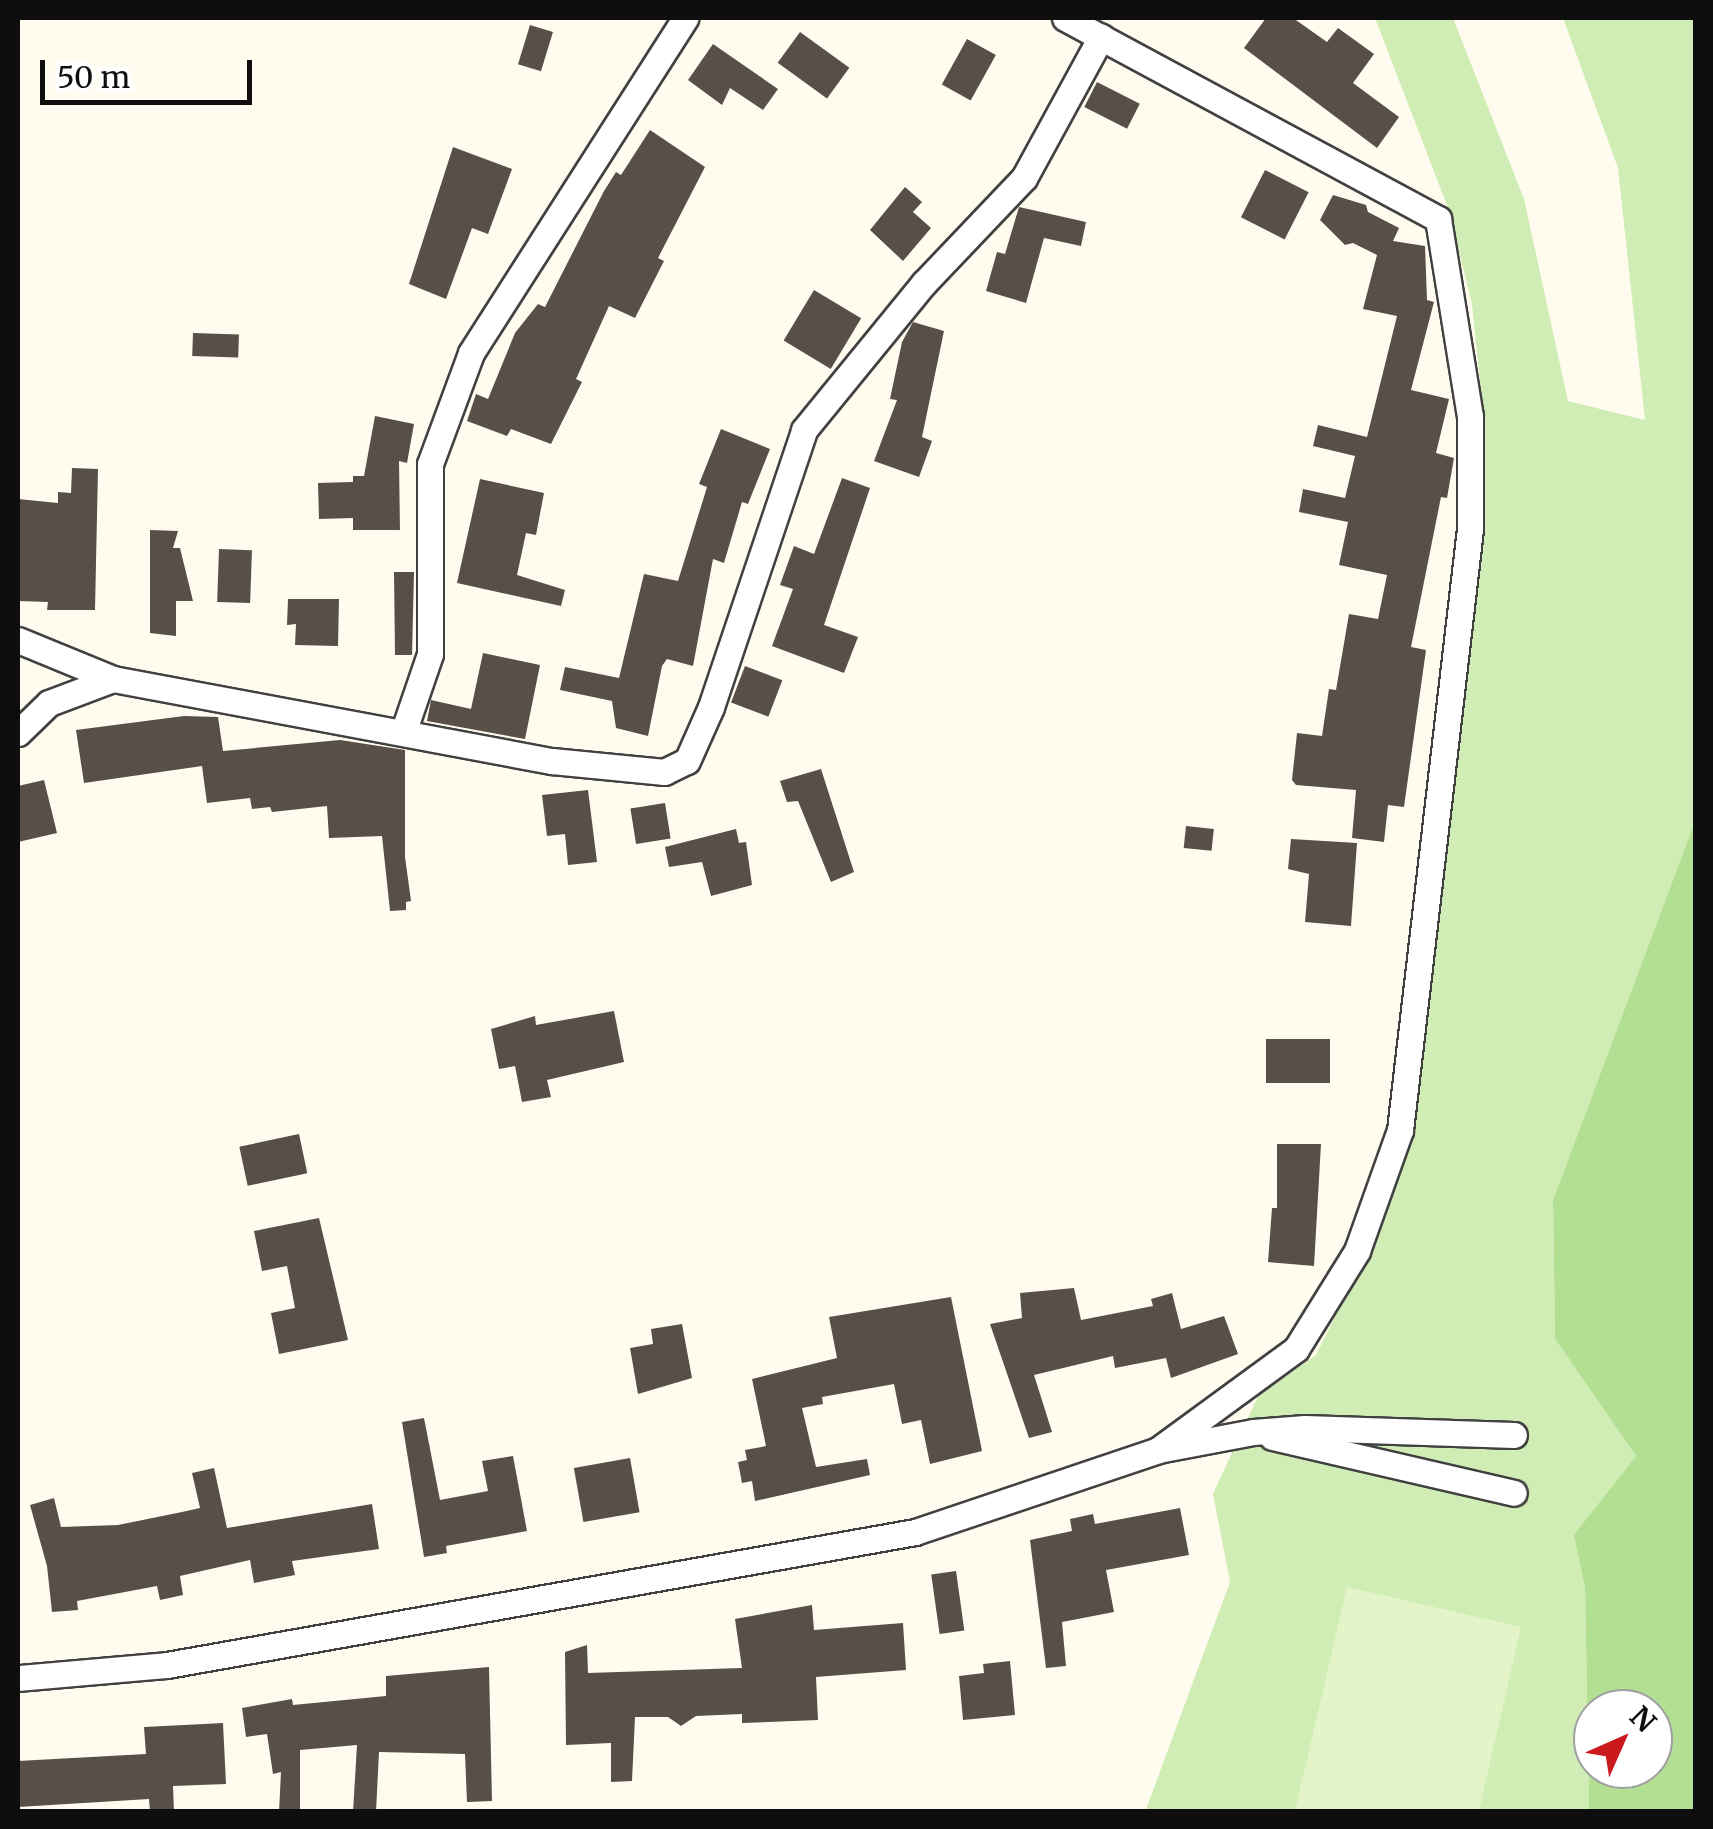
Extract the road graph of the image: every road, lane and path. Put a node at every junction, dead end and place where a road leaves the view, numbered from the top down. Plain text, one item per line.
1 (686, 18) edge
2 (1065, 18) edge
3 (1101, 36) junction
4 (18, 640) edge
5 (113, 679) junction
6 (404, 730) junction
7 (18, 733) edge
8 (1253, 1432) junction
9 (1514, 1435) dead end
10 (1158, 1450) junction
11 (1514, 1493) dead end
12 (18, 1678) edge

1 - 6 street
2 - 3 street
3 - 6 street
3 - 10 street
4 - 5 street
5 - 6 street
5 - 7 street
8 - 9 street
8 - 10 street
8 - 11 street
10 - 12 street

